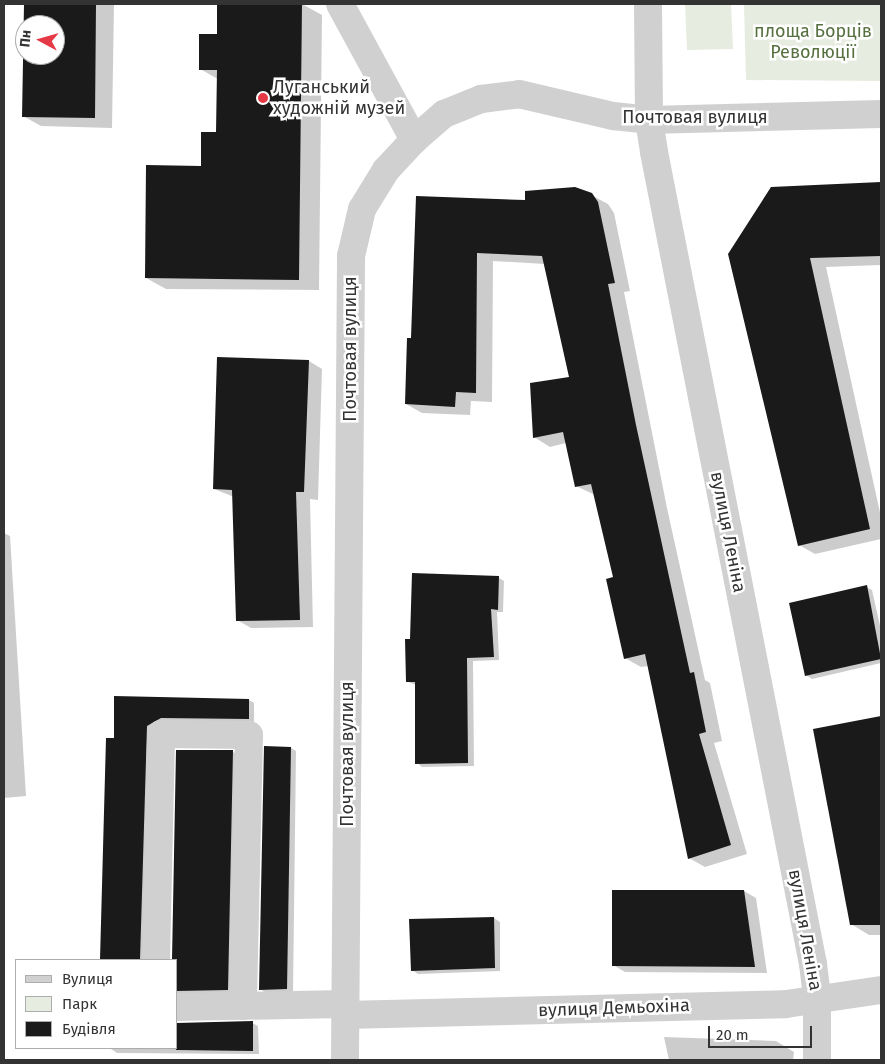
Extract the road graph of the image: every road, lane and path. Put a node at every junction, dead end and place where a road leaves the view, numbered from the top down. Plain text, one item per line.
1 (340, 4) edge
2 (648, 4) edge
3 (881, 114) edge
4 (649, 120) junction
5 (414, 140) junction
6 (156, 959) edge
7 (881, 990) edge
8 (817, 999) junction
9 (243, 1006) junction
10 (178, 1007) edge
11 (345, 1010) junction
12 (346, 1060) edge
13 (817, 1060) edge

1 - 5 street
2 - 4 street, вулиця Леніна
3 - 4 street, Почтовая вулиця
4 - 5 street, Почтовая вулиця
4 - 8 street, вулиця Леніна
5 - 11 street, Почтовая вулиця
6 - 9 street
7 - 8 street, вулиця Демьохіна
8 - 11 street, вулиця Демьохіна
8 - 13 street, вулиця Леніна
9 - 10 street, вулиця Демьохіна
9 - 11 street, вулиця Демьохіна
11 - 12 street, Почтовая вулиця

